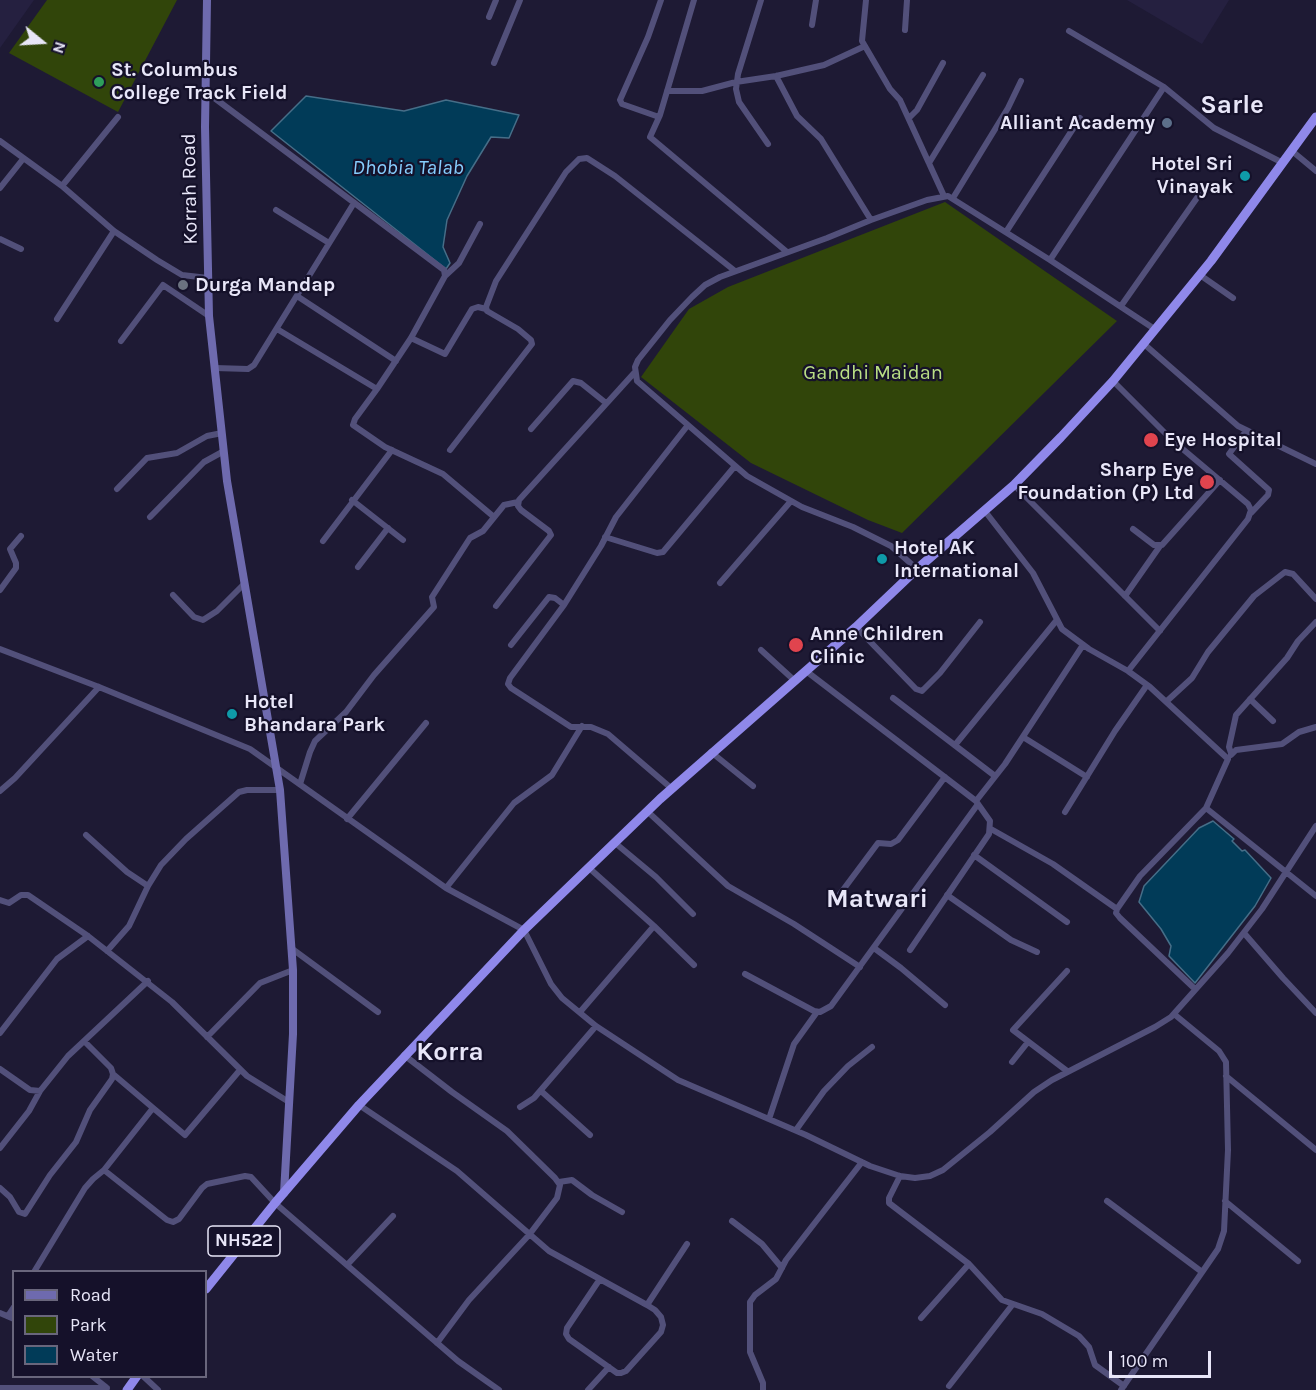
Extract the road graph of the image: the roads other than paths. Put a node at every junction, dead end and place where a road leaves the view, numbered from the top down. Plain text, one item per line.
1 (207, 0) edge
2 (496, 0) edge
3 (520, 0) edge
4 (661, 0) edge
5 (694, 0) edge
6 (761, 0) edge
7 (816, 0) edge
8 (866, 0) edge
9 (907, 0) edge
10 (489, 17) dead end
11 (812, 25) dead end
12 (905, 30) dead end
13 (1069, 31) dead end
14 (865, 46) junction
15 (494, 63) dead end
16 (943, 63) dead end
17 (983, 75) dead end
18 (776, 76) junction
19 (1021, 81) dead end
20 (736, 82) junction
21 (1164, 87) junction
22 (205, 91) junction
23 (667, 91) junction
24 (118, 117) dead end
25 (659, 117) junction
26 (1316, 117) edge
27 (909, 118) junction
28 (1080, 118) dead end
29 (0, 141) edge
30 (768, 144) dead end
31 (1292, 151) junction
32 (23, 159) junction
33 (929, 163) junction
34 (1283, 163) junction
35 (1316, 171) edge
36 (62, 186) junction
37 (0, 188) edge
38 (1199, 195) dead end
39 (944, 196) junction
40 (953, 198) junction
41 (354, 203) junction
42 (276, 210) dead end
43 (871, 220) junction
44 (480, 224) dead end
45 (114, 231) junction
46 (1006, 232) junction
47 (0, 239) edge
48 (330, 243) junction
49 (21, 249) dead end
50 (787, 252) junction
51 (1050, 260) junction
52 (735, 271) junction
53 (1200, 275) junction
54 (445, 276) junction
55 (208, 278) junction
56 (297, 296) junction
57 (1233, 298) dead end
58 (1121, 306) junction
59 (486, 309) junction
60 (209, 316) junction
61 (57, 319) dead end
62 (277, 329) junction
63 (1156, 330) junction
64 (411, 338) junction
65 (121, 341) dead end
66 (1144, 344) junction
67 (396, 361) junction
68 (214, 368) junction
69 (635, 372) junction
70 (1113, 381) junction
71 (377, 389) junction
72 (606, 404) junction
73 (688, 425) junction
74 (531, 429) dead end
75 (1246, 431) junction
76 (222, 433) junction
77 (392, 450) junction
78 (450, 450) dead end
79 (224, 451) junction
80 (1316, 464) edge
81 (735, 465) junction
82 (1220, 480) junction
83 (1014, 485) junction
84 (117, 489) dead end
85 (352, 501) junction
86 (791, 501) junction
87 (518, 502) junction
88 (984, 510) junction
89 (1251, 513) junction
90 (150, 517) dead end
91 (494, 517) junction
92 (388, 528) junction
93 (1133, 529) dead end
94 (21, 536) dead end
95 (605, 537) junction
96 (403, 540) dead end
97 (323, 541) dead end
98 (1160, 546) junction
99 (358, 567) dead end
100 (917, 569) junction
101 (720, 583) dead end
102 (244, 584) junction
103 (1316, 585) edge
104 (0, 590) edge
105 (1310, 592) junction
106 (173, 595) dead end
107 (1125, 596) junction
108 (1316, 599) edge
109 (564, 605) junction
110 (496, 606) dead end
111 (1056, 621) junction
112 (980, 622) dead end
113 (1316, 622) edge
114 (856, 627) junction
115 (1160, 631) junction
116 (511, 645) dead end
117 (1083, 645) junction
118 (0, 649) edge
119 (761, 650) dead end
120 (806, 670) junction
121 (1128, 671) junction
122 (795, 681) junction
123 (1147, 685) junction
124 (99, 687) junction
125 (893, 698) dead end
126 (1250, 699) junction
127 (1167, 701) junction
128 (1273, 721) dead end
129 (426, 723) dead end
130 (582, 726) junction
131 (1316, 727) edge
132 (1023, 737) junction
133 (955, 745) junction
134 (711, 752) junction
135 (1230, 756) junction
136 (275, 765) junction
137 (995, 776) junction
138 (945, 777) junction
139 (1086, 777) junction
140 (300, 783) junction
141 (753, 786) dead end
142 (671, 788) junction
143 (280, 790) junction
144 (0, 791) edge
145 (977, 802) junction
146 (1206, 808) junction
147 (646, 811) junction
148 (1065, 812) dead end
149 (347, 819) junction
150 (1316, 826) edge
151 (990, 829) junction
152 (86, 836) dead end
153 (614, 841) junction
154 (974, 855) junction
155 (588, 867) junction
156 (1287, 873) junction
157 (148, 886) junction
158 (446, 888) junction
159 (947, 895) junction
160 (1316, 896) edge
161 (0, 900) edge
162 (834, 902) dead end
163 (1117, 909) junction
164 (693, 914) dead end
165 (1067, 922) dead end
166 (654, 926) junction
167 (524, 930) junction
168 (1244, 933) junction
169 (88, 936) junction
170 (291, 948) junction
171 (873, 948) junction
172 (910, 950) dead end
173 (108, 951) junction
174 (1037, 952) dead end
175 (694, 965) dead end
176 (860, 967) junction
177 (293, 970) junction
178 (1067, 971) dead end
179 (745, 974) dead end
180 (148, 981) junction
181 (1195, 989) junction
182 (945, 1005) dead end
183 (378, 1012) dead end
184 (580, 1012) junction
185 (817, 1012) junction
186 (1316, 1013) edge
187 (1174, 1014) junction
188 (596, 1026) junction
189 (0, 1033) edge
190 (207, 1037) junction
191 (85, 1042) junction
192 (1028, 1042) junction
193 (872, 1047) dead end
194 (404, 1055) junction
195 (1012, 1062) dead end
196 (240, 1070) junction
197 (0, 1071) edge
198 (1066, 1071) junction
199 (113, 1074) junction
200 (1226, 1076) junction
201 (40, 1091) junction
202 (540, 1091) junction
203 (289, 1102) junction
204 (359, 1105) junction
205 (520, 1107) dead end
206 (153, 1108) junction
207 (769, 1119) junction
208 (796, 1130) junction
209 (590, 1135) dead end
210 (0, 1148) edge
211 (1316, 1150) edge
212 (862, 1162) junction
213 (104, 1170) junction
214 (900, 1176) junction
215 (559, 1182) junction
216 (0, 1188) edge
217 (284, 1192) junction
218 (1225, 1201) junction
219 (1107, 1202) dead end
220 (275, 1203) junction
221 (622, 1212) dead end
222 (393, 1216) dead end
223 (732, 1221) dead end
224 (530, 1235) junction
225 (687, 1244) dead end
226 (1298, 1261) dead end
227 (969, 1264) junction
228 (347, 1265) junction
229 (782, 1268) junction
230 (35, 1270) edge
231 (1202, 1272) junction
232 (600, 1279) junction
233 (207, 1288) edge
234 (1013, 1304) junction
235 (646, 1305) junction
236 (0, 1313) edge
237 (11, 1318) edge
238 (921, 1318) dead end
239 (437, 1343) junction
240 (609, 1367) junction
241 (93, 1378) edge
242 (136, 1378) edge
243 (144, 1378) edge
244 (486, 1381) junction
245 (949, 1386) dead end
246 (0, 1388) edge
247 (1122, 1388) edge
248 (108, 1389) edge
249 (127, 1390) edge
250 (159, 1390) edge
251 (484, 1390) edge
252 (500, 1390) edge
253 (588, 1390) edge
254 (763, 1390) edge

1 - 22 main road, Korrah Road
2 - 10 street
3 - 15 street
4 - 25 street
5 - 23 street
6 - 20 street
7 - 11 street
8 - 14 street
9 - 12 street
13 - 21 street
14 - 18 street
14 - 27 street
16 - 27 street
17 - 33 street
18 - 20 street
18 - 43 street
19 - 40 street
20 - 23 street
20 - 30 street
21 - 34 street
21 - 51 street
22 - 41 street
22 - 55 main road, Korrah Road
23 - 25 street
24 - 36 street
25 - 50 street
26 - 31 highway, NH522
27 - 33 street
28 - 46 street
29 - 32 street
31 - 34 highway, NH522
31 - 35 street
32 - 36 street
32 - 37 street
33 - 39 street
34 - 53 highway, NH522
36 - 45 street
38 - 58 street
39 - 40 street
39 - 43 street
40 - 46 street
41 - 48 street
41 - 54 street
42 - 48 street
43 - 50 street
44 - 54 street
45 - 55 street
45 - 61 street
46 - 51 street
47 - 49 street
48 - 56 street
50 - 52 street
51 - 58 street
52 - 59 street
52 - 69 street
53 - 57 street
53 - 63 highway, NH522
54 - 64 street
55 - 60 main road, Korrah Road
56 - 62 street
56 - 67 street
58 - 63 street
59 - 64 street
59 - 78 street
60 - 65 street
60 - 68 main road, Korrah Road
62 - 68 street
62 - 71 street
63 - 66 highway, NH522
64 - 67 street
66 - 70 highway, NH522
66 - 75 street
67 - 71 street
68 - 76 main road, Korrah Road
69 - 72 street
69 - 73 street
70 - 82 street
70 - 83 highway, NH522
71 - 77 street
72 - 74 street
72 - 87 street
73 - 81 street
73 - 95 street
75 - 80 street
75 - 89 street
76 - 79 main road, Korrah Road
76 - 84 street
77 - 85 street
77 - 91 street
79 - 90 street
79 - 102 main road, Korrah Road
81 - 86 street
81 - 95 street
82 - 89 street
82 - 98 street
83 - 88 highway, NH522
83 - 107 street
85 - 92 street
85 - 97 street
86 - 100 street
86 - 101 street
87 - 91 street
87 - 110 street
88 - 100 highway, NH522
88 - 111 street
89 - 115 street
91 - 140 street
92 - 96 street
92 - 99 street
93 - 98 street
94 - 104 street
95 - 109 street
98 - 107 street
100 - 114 highway, NH522
102 - 106 street
102 - 136 main road, Korrah Road
103 - 105 street
105 - 108 street
105 - 127 street
107 - 115 street
109 - 116 street
109 - 130 street
111 - 117 street
111 - 133 street
112 - 114 street
113 - 126 street
114 - 120 highway, NH522
115 - 121 street
117 - 121 street
117 - 132 street
118 - 124 street
119 - 122 street
120 - 122 highway, NH522
120 - 138 street
121 - 123 street
122 - 134 highway, NH522
123 - 127 street
123 - 139 street
124 - 136 street
124 - 144 street
125 - 133 street
126 - 128 street
126 - 135 street
127 - 135 street
129 - 149 street
130 - 142 street
130 - 158 street
131 - 135 street
132 - 137 street
132 - 139 street
133 - 137 street
134 - 141 street
134 - 142 highway, NH522
135 - 146 street
136 - 140 street
136 - 143 main road, Korrah Road
137 - 145 street
138 - 145 street
138 - 162 street
139 - 148 street
140 - 149 street
142 - 147 highway, NH522
143 - 157 street
143 - 170 main road, Korrah Road
145 - 151 street
145 - 171 street
146 - 156 street
146 - 163 street
147 - 153 highway, NH522
147 - 176 street
149 - 158 street
150 - 156 street
151 - 154 street
151 - 163 street
152 - 157 street
153 - 155 highway, NH522
153 - 164 street
154 - 159 street
154 - 165 street
155 - 166 street
155 - 167 highway, NH522
156 - 160 street
156 - 168 street
157 - 173 street
158 - 167 street
159 - 172 street
159 - 174 street
161 - 169 street
163 - 181 street
166 - 175 street
166 - 184 street
167 - 184 street
167 - 194 highway, NH522
168 - 181 street
168 - 186 street
169 - 173 street
169 - 189 street
170 - 177 main road, Korrah Road
170 - 183 street
171 - 176 street
171 - 182 street
173 - 180 street
176 - 185 street
177 - 190 street
177 - 203 main road, Korrah Road
178 - 192 street
179 - 185 street
180 - 190 street
180 - 191 street
181 - 187 street
184 - 188 street
185 - 207 street
187 - 198 street
187 - 200 street
188 - 202 street
188 - 207 street
190 - 196 street
191 - 199 street
191 - 201 street
192 - 195 street
192 - 198 street
193 - 208 street
194 - 204 highway, NH522
194 - 215 street
196 - 203 street
196 - 206 street
197 - 201 street
198 - 214 street
199 - 206 street
199 - 216 street
200 - 211 street
200 - 218 street
201 - 210 street
202 - 205 street
202 - 209 street
203 - 217 main road, Korrah Road
204 - 217 highway, NH522
204 - 224 street
206 - 213 street
207 - 208 street
208 - 212 street
212 - 214 street
212 - 229 street
213 - 220 street
213 - 230 street
214 - 227 street
215 - 221 street
215 - 224 street
217 - 220 highway, NH522
218 - 226 street
218 - 231 street
219 - 231 street
220 - 228 street
220 - 233 highway, NH522
222 - 228 street
223 - 229 street
224 - 232 street
224 - 239 street
225 - 235 street
227 - 234 street
227 - 238 street
228 - 239 street
229 - 254 street
231 - 247 street
232 - 235 street
232 - 240 street
234 - 245 street
234 - 247 street
235 - 240 street
236 - 237 street
239 - 244 street
240 - 253 street
241 - 248 street
242 - 249 highway
243 - 250 street
244 - 251 street
244 - 252 street
246 - 248 street

